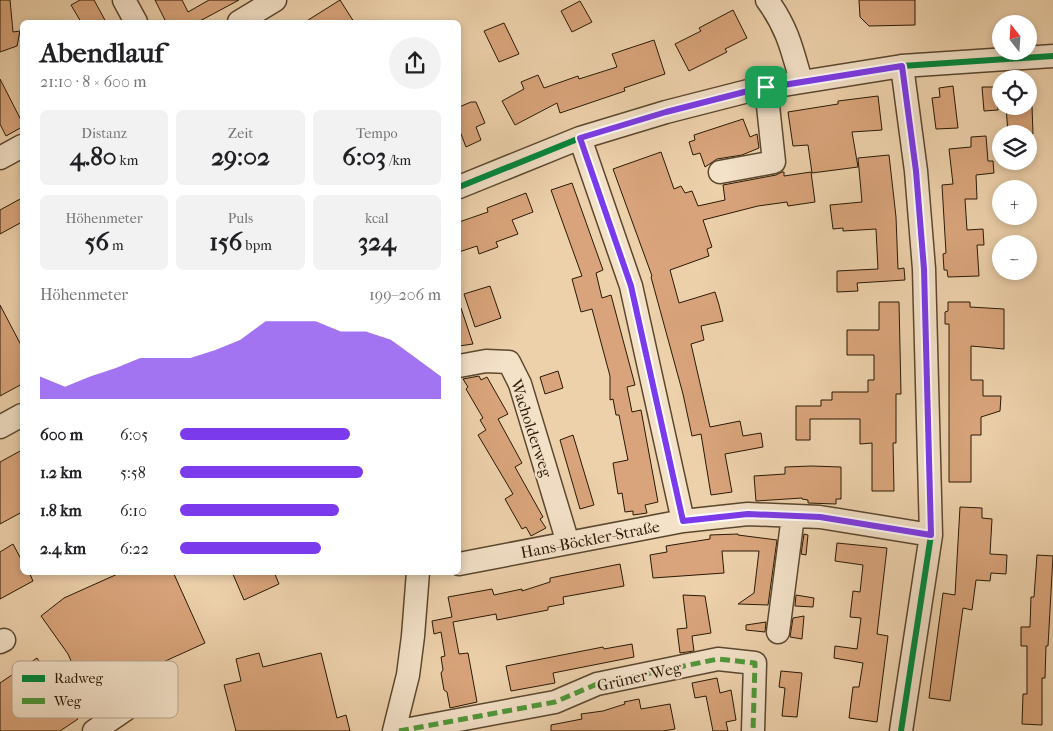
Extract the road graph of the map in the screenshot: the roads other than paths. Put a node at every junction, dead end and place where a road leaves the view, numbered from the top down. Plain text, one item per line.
1 (124, 0) edge
2 (275, 0) edge
3 (767, 0) edge
4 (135, 20) edge
5 (242, 20) edge
6 (1053, 56) edge
7 (902, 66) junction
8 (801, 81) junction
9 (766, 87) junction
10 (580, 138) junction
11 (20, 147) edge
12 (0, 158) edge
13 (720, 172) dead end
14 (461, 186) edge
15 (461, 366) edge
16 (20, 416) edge
17 (0, 427) edge
18 (793, 516) junction
19 (683, 521) junction
20 (931, 535) junction
21 (568, 543) junction
22 (461, 564) edge
23 (418, 578) edge
24 (778, 632) dead end
25 (113, 718) edge
26 (94, 731) edge
27 (394, 731) edge
28 (399, 731) edge
29 (753, 731) edge
30 (901, 731) edge

1 - 4 street
2 - 5 street
3 - 8 street
6 - 7 street
7 - 8 street
7 - 20 street
8 - 9 street
9 - 10 street
9 - 13 street
10 - 14 street
10 - 19 street
11 - 12 street
15 - 21 street, Wacholderweg
16 - 17 street
18 - 19 street, Hans-Böckler-Straße
18 - 20 street, Hans-Böckler-Straße
18 - 24 street
19 - 21 street, Hans-Böckler-Straße
20 - 30 street
21 - 22 street, Hans-Böckler-Straße
23 - 27 street
25 - 26 street
28 - 29 street, Grüner Weg

